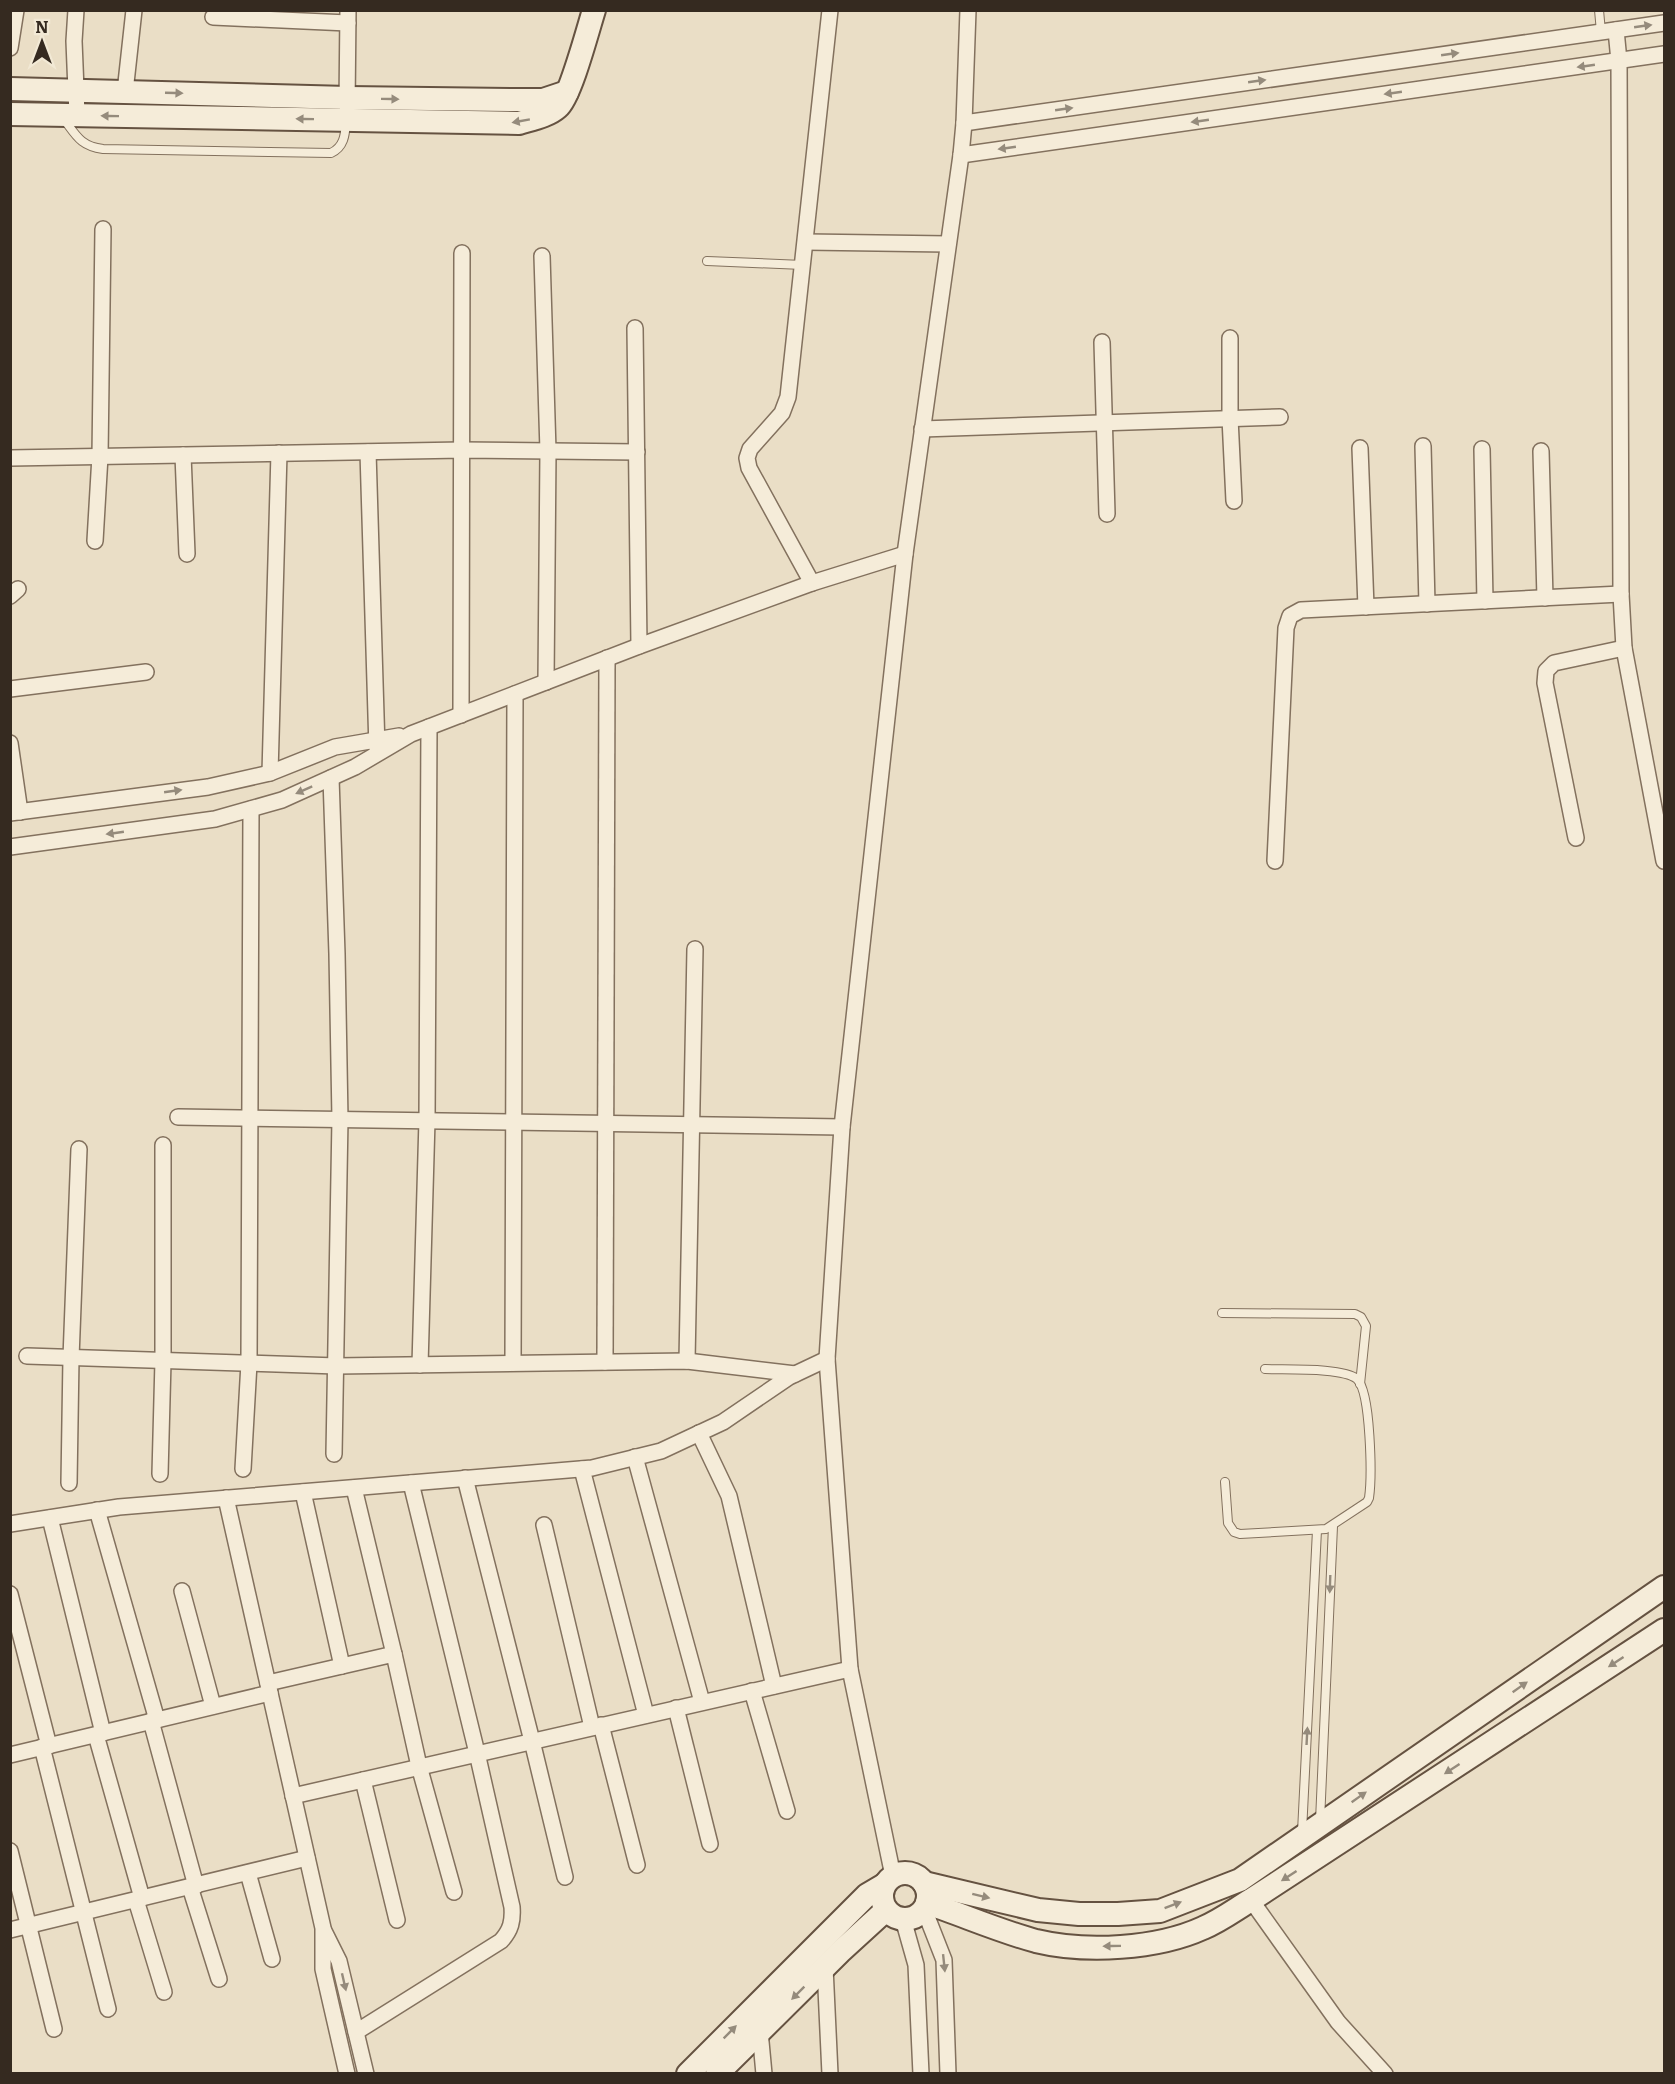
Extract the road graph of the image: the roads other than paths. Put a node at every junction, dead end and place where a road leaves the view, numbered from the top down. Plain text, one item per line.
1 (16, 10) edge
2 (76, 10) edge
3 (134, 10) edge
4 (594, 10) edge
5 (830, 10) edge
6 (968, 10) edge
7 (1599, 10) edge
8 (213, 17) dead end
9 (348, 17) edge
10 (1665, 23) edge
11 (1609, 31) junction
12 (10, 48) edge
13 (1665, 54) edge
14 (1619, 61) junction
15 (10, 88) edge
16 (75, 89) junction
17 (125, 92) junction
18 (347, 109) junction
19 (10, 114) edge
20 (68, 115) junction
21 (964, 123) junction
22 (961, 155) junction
23 (103, 229) dead end
24 (806, 242) junction
25 (948, 244) junction
26 (462, 253) dead end
27 (542, 256) dead end
28 (707, 261) dead end
29 (803, 265) junction
30 (635, 328) dead end
31 (1230, 338) dead end
32 (1102, 342) dead end
33 (1280, 417) dead end
34 (1230, 418) junction
35 (1106, 422) junction
36 (922, 429) junction
37 (1423, 446) dead end
38 (1360, 448) dead end
39 (1482, 449) dead end
40 (462, 450) junction
41 (1541, 451) dead end
42 (368, 452) junction
43 (548, 452) junction
44 (637, 452) junction
45 (279, 453) junction
46 (183, 455) junction
47 (100, 456) junction
48 (10, 458) edge
49 (1234, 501) dead end
50 (1107, 514) dead end
51 (95, 541) dead end
52 (187, 554) dead end
53 (905, 554) junction
54 (812, 583) junction
55 (1620, 594) junction
56 (1545, 598) junction
57 (1485, 601) junction
58 (1427, 604) junction
59 (1366, 607) junction
60 (639, 646) junction
61 (1624, 648) junction
62 (607, 658) junction
63 (146, 672) dead end
64 (546, 682) junction
65 (10, 689) edge
66 (515, 694) junction
67 (461, 715) junction
68 (429, 727) junction
69 (10, 743) edge
70 (377, 747) junction
71 (270, 773) junction
72 (331, 778) junction
73 (251, 809) junction
74 (15, 812) edge
75 (1576, 838) dead end
76 (10, 847) edge
77 (1275, 861) dead end
78 (1665, 861) edge
79 (695, 949) dead end
80 (178, 1117) dead end
81 (250, 1117) junction
82 (340, 1119) junction
83 (427, 1120) junction
84 (515, 1122) junction
85 (605, 1123) junction
86 (690, 1125) junction
87 (842, 1127) junction
88 (163, 1145) dead end
89 (79, 1149) dead end
90 (1222, 1313) dead end
91 (27, 1356) dead end
92 (71, 1358) junction
93 (827, 1359) junction
94 (164, 1361) junction
95 (687, 1361) junction
96 (605, 1362) junction
97 (249, 1363) junction
98 (513, 1364) junction
99 (420, 1365) junction
100 (337, 1366) junction
101 (1264, 1369) dead end
102 (795, 1374) junction
103 (1360, 1384) junction
104 (699, 1433) junction
105 (334, 1454) dead end
106 (635, 1457) junction
107 (243, 1468) dead end
108 (582, 1469) junction
109 (160, 1474) dead end
110 (465, 1478) junction
111 (1225, 1482) dead end
112 (69, 1483) dead end
113 (411, 1483) junction
114 (354, 1488) junction
115 (303, 1492) junction
116 (226, 1498) junction
117 (97, 1510) junction
118 (50, 1518) junction
119 (10, 1524) edge
120 (544, 1525) dead end
121 (1333, 1526) junction
122 (1317, 1530) junction
123 (1665, 1587) edge
124 (182, 1591) dead end
125 (10, 1594) edge
126 (1665, 1630) edge
127 (394, 1654) junction
128 (342, 1666) junction
129 (850, 1669) junction
130 (774, 1686) junction
131 (269, 1688) junction
132 (752, 1691) junction
133 (702, 1702) junction
134 (213, 1706) junction
135 (675, 1708) junction
136 (646, 1715) junction
137 (154, 1720) junction
138 (597, 1726) junction
139 (99, 1734) junction
140 (532, 1741) junction
141 (46, 1747) junction
142 (477, 1753) junction
143 (10, 1755) edge
144 (419, 1767) junction
145 (363, 1780) junction
146 (293, 1796) junction
147 (787, 1810) dead end
148 (1311, 1831) junction
149 (710, 1844) dead end
150 (10, 1851) edge
151 (307, 1858) junction
152 (637, 1864) dead end
153 (248, 1873) junction
154 (565, 1877) dead end
155 (888, 1881) junction
156 (193, 1886) junction
157 (454, 1892) dead end
158 (925, 1898) junction
159 (139, 1899) junction
160 (1251, 1900) junction
161 (85, 1912) junction
162 (894, 1914) junction
163 (397, 1920) dead end
164 (30, 1926) junction
165 (322, 1928) junction
166 (10, 1930) edge
167 (272, 1959) dead end
168 (825, 1967) junction
169 (219, 1979) dead end
170 (164, 1992) dead end
171 (108, 2008) dead end
172 (54, 2029) dead end
173 (760, 2031) junction
174 (356, 2032) junction
175 (347, 2073) edge
176 (366, 2073) edge
177 (688, 2073) edge
178 (717, 2073) edge
179 (764, 2073) edge
180 (830, 2073) edge
181 (921, 2073) edge
182 (948, 2073) edge
183 (1385, 2073) edge

1 - 12 street
2 - 16 street
3 - 17 street
4 - 18 main road
5 - 24 street
6 - 21 street
7 - 11 lane
8 - 9 street
9 - 18 street
11 -> 10 street
11 - 14 street
21 -> 11 street
13 - 14 street
14 -> 22 street
14 - 55 street
15 - 16 main road
16 - 17 main road
16 - 20 street
17 -> 18 main road
18 -> 20 main road
18 - 20 lane
19 - 20 main road
21 - 22 street
22 - 25 street
23 - 47 street
24 - 25 street
24 - 29 street
25 - 36 street
26 - 40 street
27 - 43 street
28 - 29 lane
29 - 54 street
30 - 44 street
31 - 34 street
32 - 35 street
33 - 34 street
34 - 35 street
34 - 49 street
35 - 36 street
35 - 50 street
36 - 53 street
37 - 58 street
38 - 59 street
39 - 57 street
40 - 42 street
40 - 43 street
40 - 67 street
41 - 56 street
42 - 45 street
42 - 70 street
43 - 44 street
43 - 64 street
44 - 60 street
45 - 46 street
45 - 71 street
46 - 47 street
46 - 52 street
47 - 48 street
47 - 51 street
53 - 54 street
53 - 87 street
54 - 60 street
55 - 56 street
55 - 61 street
56 - 57 street
57 - 58 street
58 - 59 street
59 - 77 street
60 - 62 street
61 - 75 street
61 - 78 street
62 - 64 street
62 - 85 street
63 - 65 street
64 - 66 street
66 - 67 street
66 - 84 street
67 - 68 street
68 - 70 street
68 - 83 street
69 - 74 street
70 - 71 street
70 - 72 street
74 -> 71 street
72 -> 73 street
72 - 82 street
73 -> 76 street
73 - 81 street
79 - 86 street
80 - 81 street
81 - 82 street
81 - 97 street
82 - 83 street
82 - 100 street
83 - 84 street
83 - 99 street
84 - 85 street
84 - 98 street
85 - 86 street
85 - 96 street
86 - 87 street
86 - 95 street
87 - 93 street
88 - 94 street
89 - 92 street
90 - 103 lane
91 - 92 street
92 - 94 street
92 - 112 street
93 - 102 street
93 - 129 street
94 - 97 street
94 - 109 street
95 - 96 street
95 - 102 street
96 - 98 street
97 - 100 street
97 - 107 street
98 - 99 street
99 - 100 street
100 - 105 street
101 - 103 lane
102 - 104 street
103 - 121 lane
104 - 106 street
104 - 130 street
106 - 108 street
106 - 133 street
108 - 110 street
108 - 136 street
110 - 113 street
110 - 140 street
111 - 122 lane
113 - 114 street
113 - 142 street
114 - 115 street
114 - 127 street
115 - 116 street
115 - 128 street
116 - 117 street
116 - 131 street
117 - 118 street
117 - 137 street
118 - 119 street
118 - 139 street
120 - 138 street
121 - 122 lane
121 -> 148 lane
148 -> 122 lane
148 -> 123 main road
124 - 134 street
125 - 141 street
126 -> 160 main road
127 - 128 street
127 - 144 street
128 - 131 street
129 - 130 street
129 - 155 street
130 - 132 street
131 - 134 street
131 - 146 street
132 - 133 street
132 - 147 street
133 - 135 street
134 - 137 street
135 - 136 street
135 - 149 street
136 - 138 street
137 - 139 street
137 - 156 street
138 - 140 street
138 - 152 street
139 - 141 street
139 - 159 street
140 - 142 street
140 - 154 street
141 - 143 street
141 - 161 street
142 - 144 street
142 - 174 street
144 - 145 street
144 - 157 street
145 - 146 street
145 - 163 street
146 - 151 street
158 -> 148 main road
150 - 164 street
151 - 153 street
151 - 165 street
153 - 156 street
153 - 167 street
155 - 158 main road
155 - 162 main road
177 -> 155 main road
156 - 159 street
156 - 169 street
160 -> 158 main road
158 - 162 main road
158 -> 182 street
159 - 161 street
159 - 170 street
160 - 183 street
161 - 164 street
161 - 171 street
162 - 168 main road
162 - 181 street
164 - 166 street
164 - 172 street
165 -> 174 street
165 - 175 street
168 -> 173 main road
168 - 180 street
173 - 178 main road
173 - 179 street
174 - 176 street

